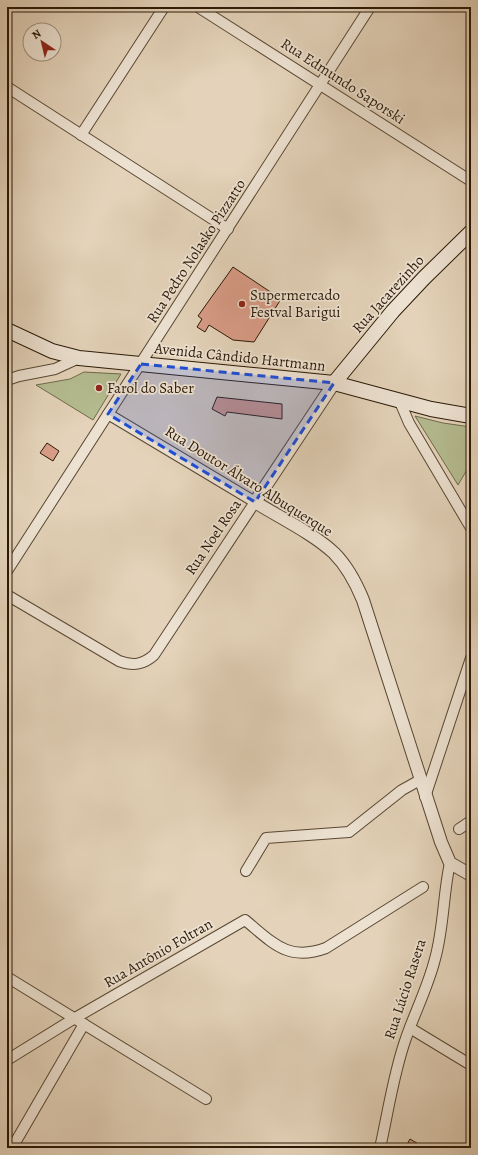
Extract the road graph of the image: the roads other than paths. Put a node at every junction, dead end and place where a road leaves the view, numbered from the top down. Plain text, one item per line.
1 (164, 7) edge
2 (198, 7) edge
3 (370, 7) edge
4 (320, 85) junction
5 (7, 87) edge
6 (82, 135) junction
7 (471, 181) edge
8 (228, 229) junction
9 (471, 232) edge
10 (7, 330) edge
11 (79, 358) junction
12 (141, 364) junction
13 (7, 380) edge
14 (334, 383) junction
15 (400, 402) junction
16 (108, 414) junction
17 (471, 416) edge
18 (255, 502) junction
19 (471, 528) edge
20 (7, 571) edge
21 (7, 595) edge
22 (471, 658) edge
23 (420, 780) junction
24 (425, 797) junction
25 (471, 821) edge
26 (459, 829) dead end
27 (450, 863) junction
28 (246, 871) dead end
29 (471, 875) edge
30 (423, 887) dead end
31 (7, 977) edge
32 (74, 1018) junction
33 (84, 1024) junction
34 (410, 1028) junction
35 (7, 1060) edge
36 (471, 1065) edge
37 (206, 1099) dead end
38 (12, 1148) edge
39 (380, 1148) edge

1 - 6 street
2 - 4 street, Rua Edmundo Saporski
3 - 4 street, Rua Pedro Nolasko Pizzatto
4 - 7 street, Rua Edmundo Saporski
4 - 8 street, Rua Pedro Nolasko Pizzatto
5 - 6 street
6 - 8 street
8 - 12 street, Rua Pedro Nolasko Pizzatto
9 - 14 main road, Rua Jacarezinho
10 - 11 main road, Avenida Cândido Hartmann
11 - 12 main road, Avenida Cândido Hartmann
11 - 13 street
12 - 14 main road, Avenida Cândido Hartmann
12 - 16 street, Rua Pedro Nolasko Pizzatto
14 - 15 main road, Avenida Cândido Hartmann
14 - 18 street, Rua Noel Rosa
15 - 17 main road, Avenida Cândido Hartmann
15 - 19 street
16 - 18 street, Rua Doutor Álvaro Albuquerque
16 - 20 street, Rua Pedro Nolasko Pizzatto
18 - 21 street, Rua Noel Rosa
18 - 23 street, Rua Doutor Álvaro Albuquerque
22 - 24 street
23 - 24 street, Rua Doutor Álvaro Albuquerque
23 - 28 street
24 - 27 street
25 - 26 street
27 - 29 street
27 - 34 street, Rua Lúcio Rasera
30 - 32 street, Rua Antônio Foltran
31 - 32 street
32 - 33 street
32 - 35 street, Rua Antônio Foltran
33 - 37 street
33 - 38 street
34 - 36 street
34 - 39 street, Rua Lúcio Rasera

